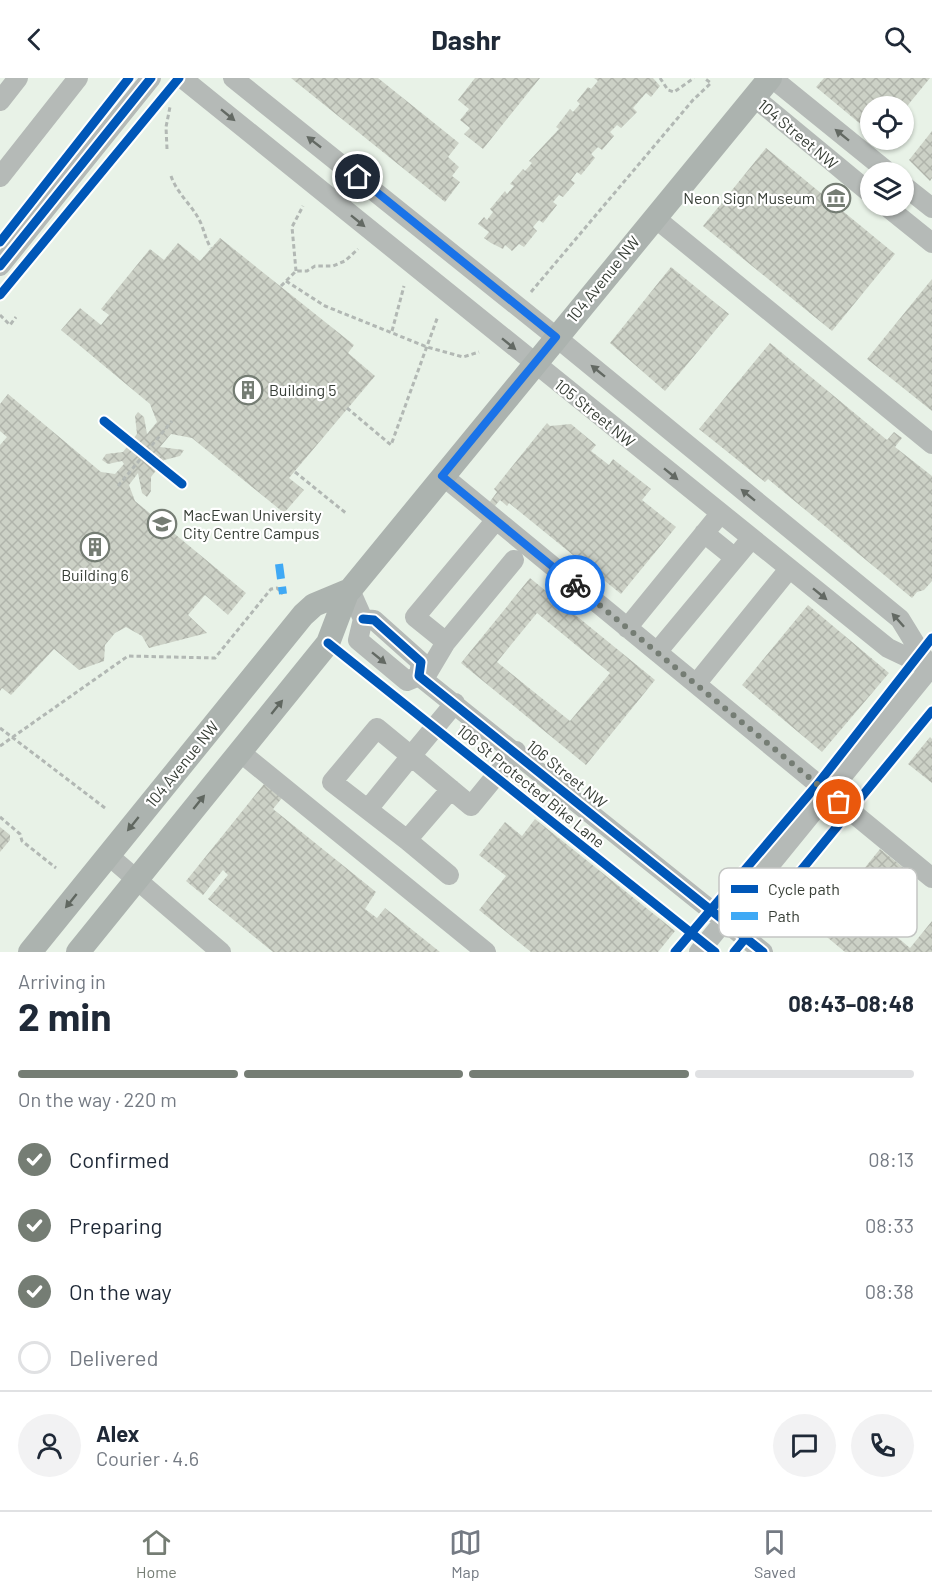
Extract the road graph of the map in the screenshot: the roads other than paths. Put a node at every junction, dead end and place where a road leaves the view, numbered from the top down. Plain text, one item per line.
1 (18, 78) edge
2 (78, 78) edge
3 (152, 78) edge
4 (182, 78) edge
5 (233, 78) edge
6 (771, 78) edge
7 (753, 97) junction
8 (0, 101) edge
9 (876, 162) edge
10 (0, 177) edge
11 (860, 185) edge
12 (914, 194) edge
13 (932, 208) edge
14 (898, 216) edge
15 (654, 217) junction
16 (932, 243) edge
17 (0, 266) edge
18 (556, 337) junction
19 (534, 364) junction
20 (932, 444) edge
21 (442, 476) junction
22 (720, 514) junction
23 (496, 520) junction
24 (704, 533) junction
25 (751, 539) junction
26 (735, 558) junction
27 (514, 560) dead end
28 (789, 569) junction
29 (349, 592) junction
30 (627, 628) junction
31 (446, 642) junction
32 (657, 652) junction
33 (931, 668) edge
34 (422, 677) junction
35 (696, 684) junction
36 (455, 702) junction
37 (516, 751) junction
38 (240, 752) junction
39 (411, 756) junction
40 (451, 789) junction
41 (828, 793) junction
42 (368, 809) junction
43 (407, 840) junction
44 (108, 855) junction
45 (768, 868) edge
46 (449, 875) dead end
47 (932, 878) edge
48 (136, 880) junction
49 (719, 916) edge
50 (719, 928) edge
51 (745, 937) edge
52 (30, 952) edge
53 (78, 952) edge
54 (221, 952) edge
55 (486, 952) edge
56 (699, 952) edge
57 (763, 952) edge

1 - 8 street
2 - 10 street
3 - 17 street
4 -> 19 street, 105 Street NW
18 -> 5 street, 105 Street NW
6 - 7 main road, 104 Avenue NW
9 -> 6 street, 104 Street NW
7 - 11 street, 104 Street NW
7 - 15 main road, 104 Avenue NW
12 - 13 street
14 - 16 street
15 - 18 main road, 104 Avenue NW
15 - 20 street
18 - 19 main road, 104 Avenue NW
33 -> 18 street, 105 Street NW
19 - 21 main road, 104 Avenue NW
19 -> 22 street, 105 Street NW
21 - 23 street
21 - 29 main road, 104 Avenue NW
22 - 24 street
22 - 25 street, 105 Street NW
23 - 30 street
23 - 31 street
24 - 26 street
24 - 30 street
25 - 26 street
25 - 28 street, 105 Street NW
26 - 32 street
27 - 31 street
28 -> 33 street, 105 Street NW
28 - 35 street
29 - 34 street
38 -> 29 main road, 104 Avenue NW
29 -> 44 main road, 104 Avenue NW
30 - 32 street
31 - 34 street
32 - 35 street
33 - 41 street
34 - 36 street, 106 Street NW
35 - 41 street
36 - 37 street, 106 Street NW
36 - 39 street
37 - 40 street
37 - 49 street, 106 Street NW
48 -> 38 main road, 104 Avenue NW
38 - 55 street
39 - 40 street
39 - 42 street
39 - 42 street
40 - 43 street
41 - 45 street
41 - 47 street
42 - 43 street
43 - 46 street
44 - 48 street
44 -> 52 main road, 104 Avenue NW
48 - 53 main road, 104 Avenue NW
48 - 54 street
50 - 56 street
51 - 57 street, 106 Street NW

